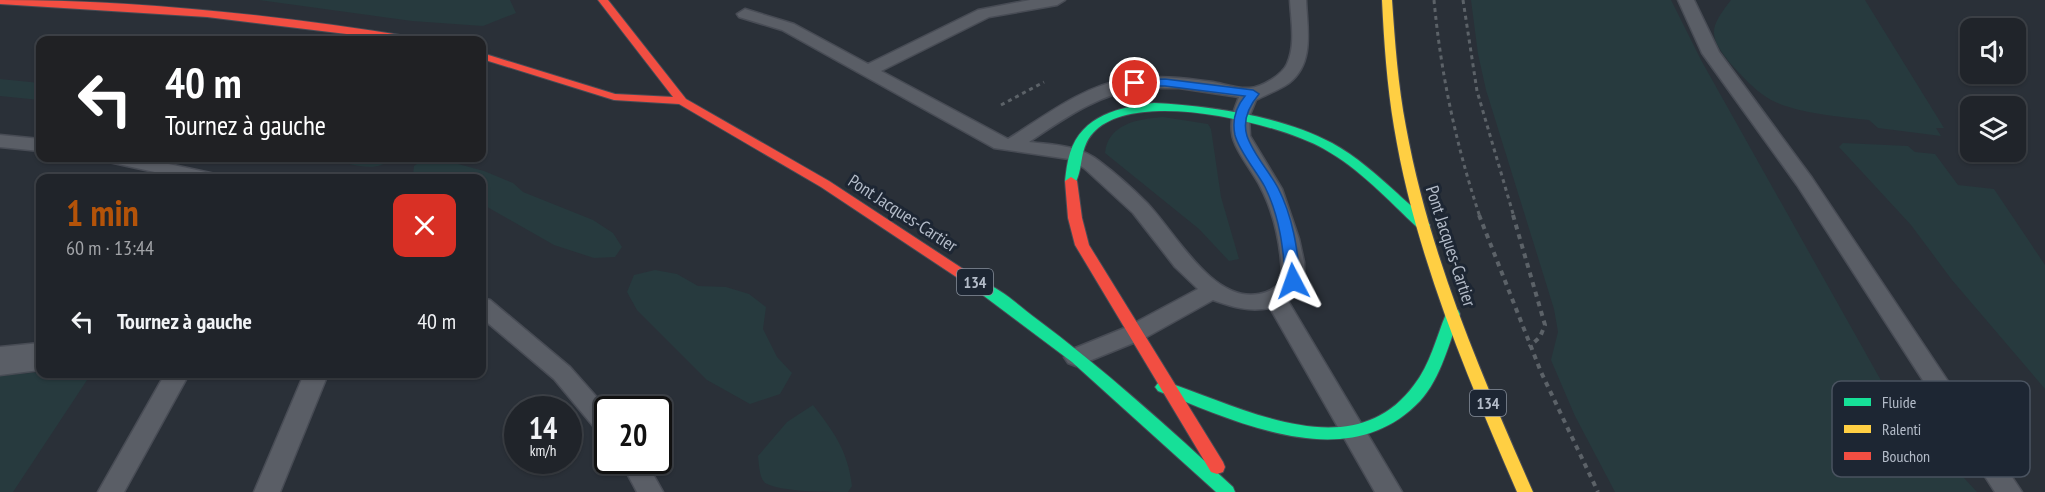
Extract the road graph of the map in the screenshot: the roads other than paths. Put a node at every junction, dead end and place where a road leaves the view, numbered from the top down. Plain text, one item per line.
1 (603, 0) edge
2 (1057, 0) edge
3 (1298, 0) edge
4 (1387, 0) edge
5 (1686, 0) edge
6 (0, 2) edge
7 (745, 14) dead end
8 (387, 36) edge
9 (486, 57) edge
10 (870, 70) junction
11 (1253, 94) junction
12 (682, 101) junction
13 (1240, 117) junction
14 (0, 141) edge
15 (36, 145) edge
16 (1010, 146) junction
17 (1074, 154) junction
18 (134, 162) edge
19 (190, 174) edge
20 (1423, 225) junction
21 (1213, 290) junction
22 (1276, 299) junction
23 (486, 309) edge
24 (1453, 314) junction
25 (1135, 333) junction
26 (36, 357) edge
27 (1076, 357) junction
28 (0, 361) edge
29 (1107, 368) dead end
30 (175, 378) edge
31 (314, 378) edge
32 (1936, 381) edge
33 (1148, 382) dead end
34 (1169, 389) junction
35 (594, 410) edge
36 (1354, 433) junction
37 (640, 474) edge
38 (1999, 477) edge
39 (111, 492) edge
40 (267, 492) edge
41 (650, 492) edge
42 (1227, 492) edge
43 (1232, 492) edge
44 (1389, 492) edge
45 (1525, 492) edge
46 (2009, 492) edge

1 - 12 main road
2 - 10 lane
3 - 11 lane
4 - 20 main road, Pont Jacques-Cartier / 134
5 - 32 lane
6 - 8 main road
7 - 10 lane
9 - 12 main road
10 - 16 lane
11 - 13 lane
11 - 16 lane
12 - 27 main road, Pont Jacques-Cartier / 134
13 - 17 main road
13 - 20 main road
13 - 22 lane
14 - 15 lane
16 - 17 lane
17 - 21 lane
17 - 25 main road
18 - 19 lane
20 - 24 main road, Pont Jacques-Cartier / 134
21 - 22 lane
21 - 25 lane
22 - 36 lane
23 - 35 lane
24 - 36 main road
24 - 45 main road, Pont Jacques-Cartier / 134
25 - 27 lane
25 - 34 main road
26 - 28 street
27 - 29 main road
27 - 42 main road, Pont Jacques-Cartier / 134
30 - 39 lane
31 - 40 lane
33 - 34 main road
34 - 36 main road
34 - 43 main road
36 - 44 lane
37 - 41 lane
38 - 46 lane

